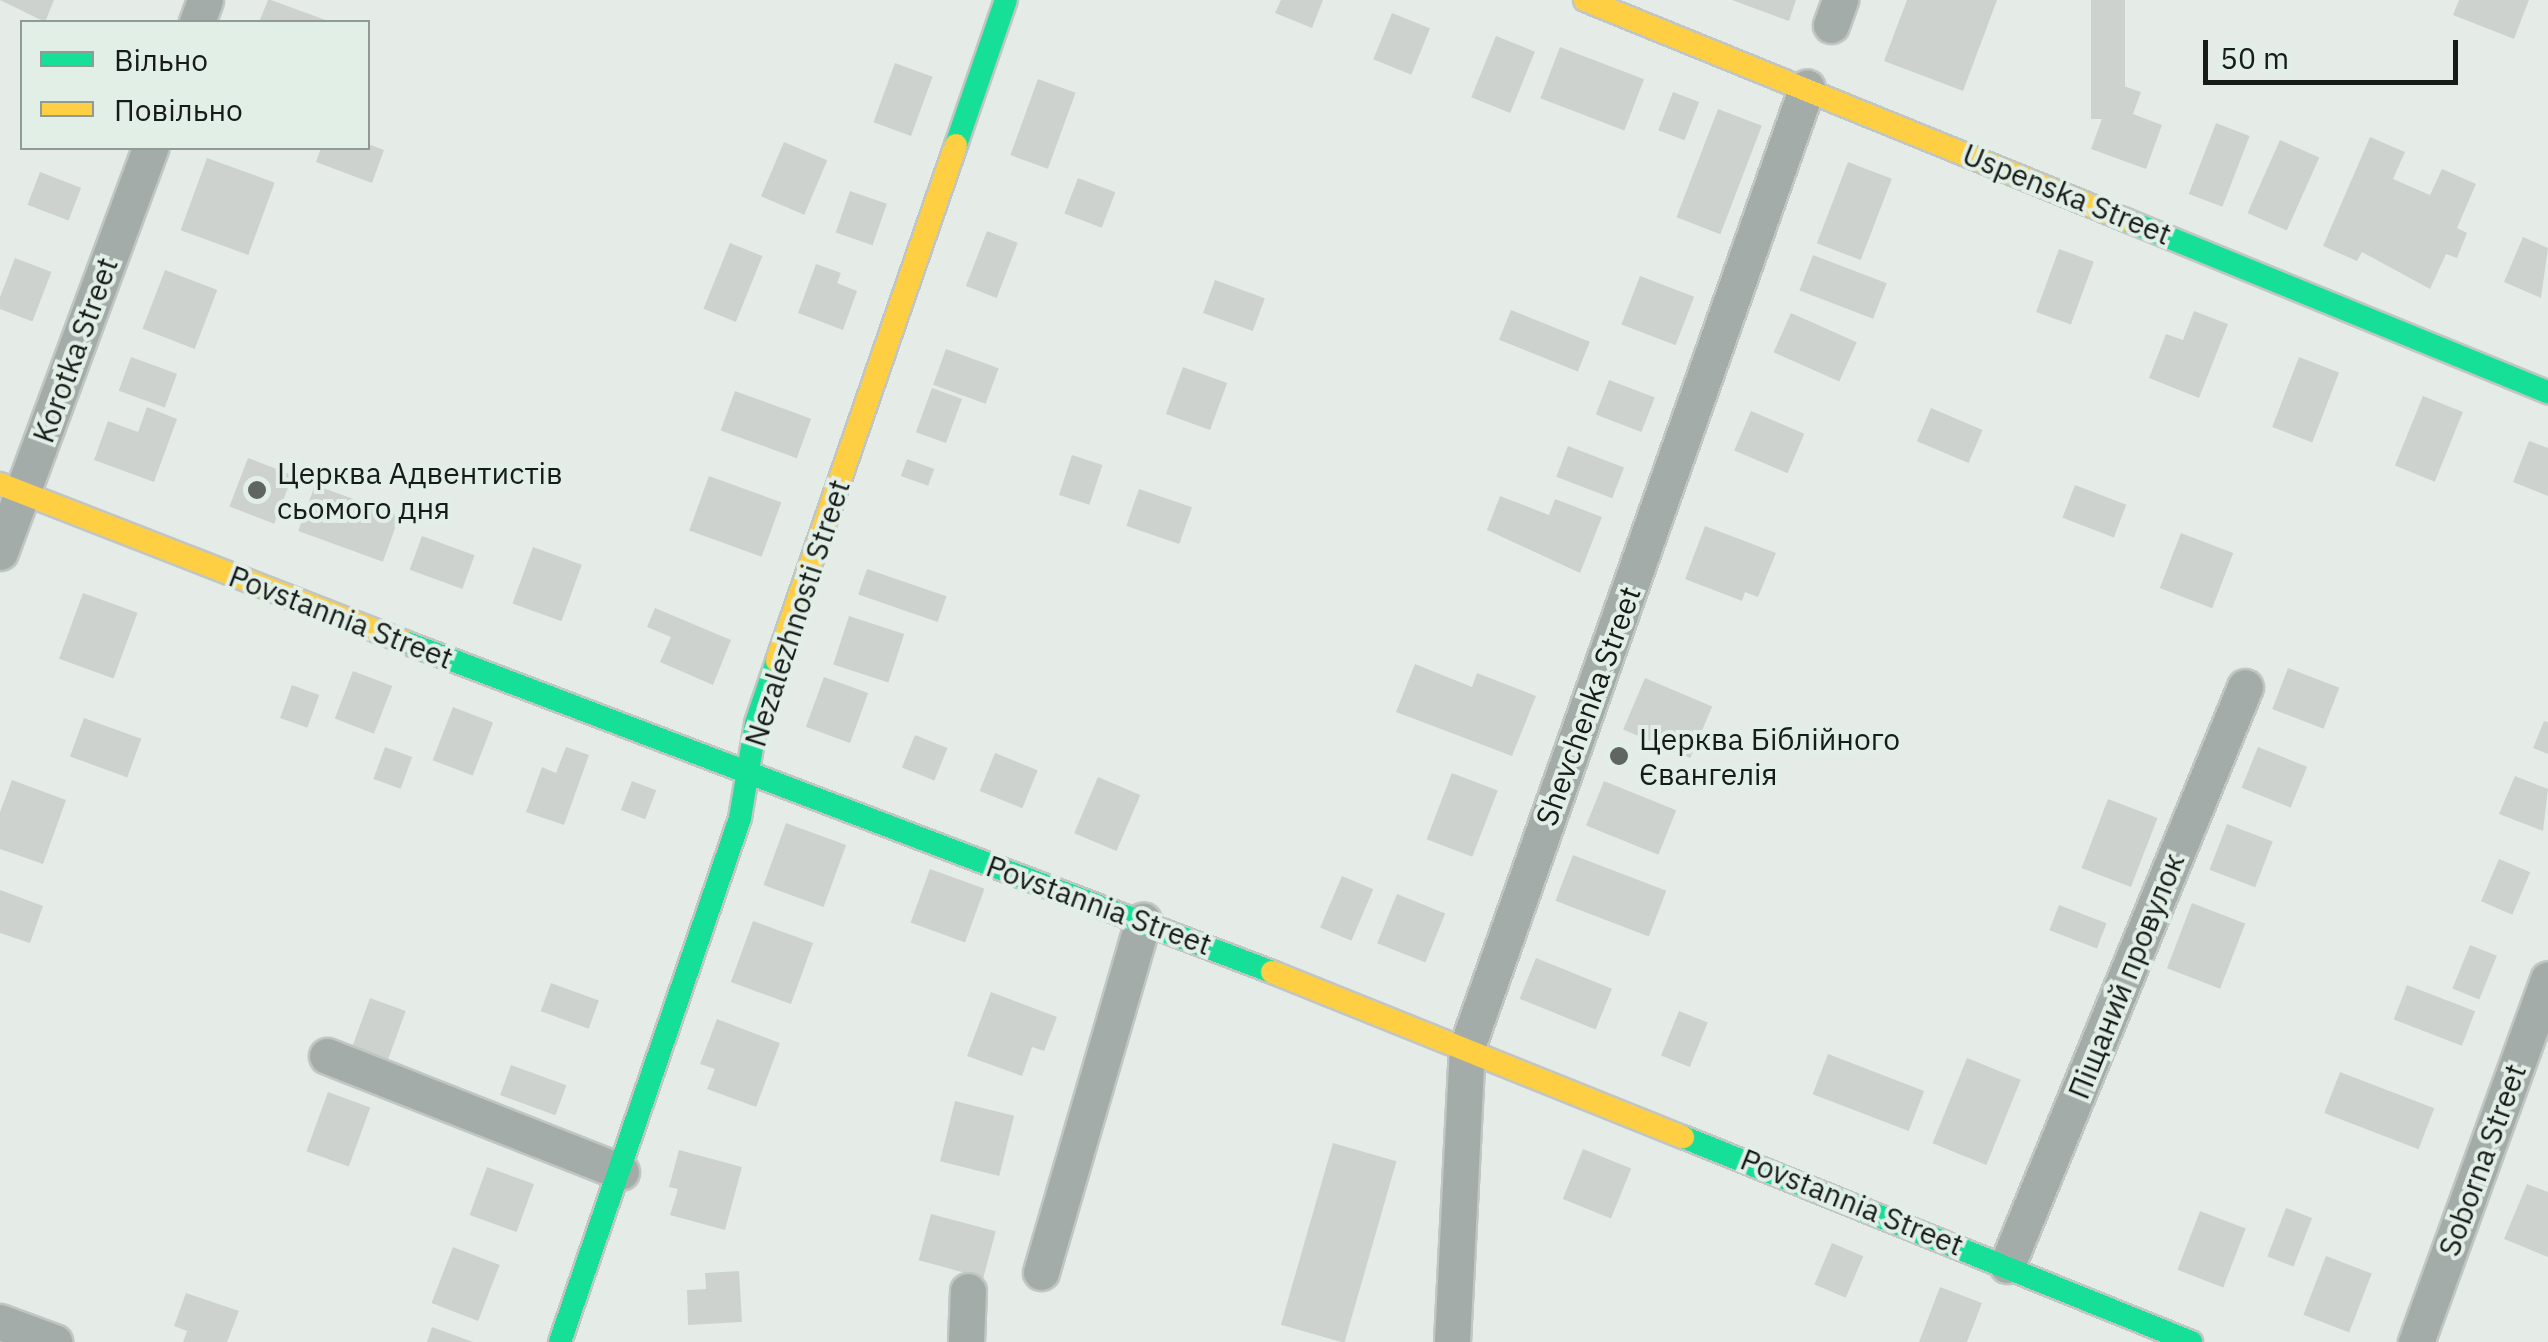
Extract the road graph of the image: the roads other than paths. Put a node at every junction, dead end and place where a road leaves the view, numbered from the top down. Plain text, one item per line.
1 (1006, 0) edge
2 (1585, 0) edge
3 (1808, 87) junction
4 (149, 150) edge
5 (2548, 392) edge
6 (11, 488) edge
7 (0, 552) edge
8 (2245, 687) dead end
9 (746, 776) junction
10 (1144, 920) junction
11 (2548, 979) edge
12 (1467, 1048) junction
13 (327, 1056) dead end
14 (620, 1172) junction
15 (2007, 1265) junction
16 (1041, 1272) dead end
17 (968, 1291) dead end
18 (0, 1322) edge
19 (54, 1342) edge
20 (560, 1342) edge
21 (966, 1342) edge
22 (1452, 1342) edge
23 (2191, 1342) edge
24 (2416, 1342) edge

1 - 9 street, Nezalezhnosti Street
2 - 3 street, Uspenska Street
3 - 5 street, Uspenska Street
3 - 12 street, Shevchenka Street
4 - 6 street, Korotka Street
6 - 7 street, Korotka Street
6 - 9 street, Povstannia Street
8 - 15 street, Піщаний провулок
9 - 10 street, Povstannia Street
9 - 14 street, Nezalezhnosti Street
10 - 12 street, Povstannia Street
10 - 16 street
11 - 24 street, Soborna Street
12 - 15 street, Povstannia Street
12 - 22 street, Shevchenka Street
13 - 14 street
14 - 20 street, Nezalezhnosti Street
15 - 23 street, Povstannia Street
17 - 21 street
18 - 19 street

